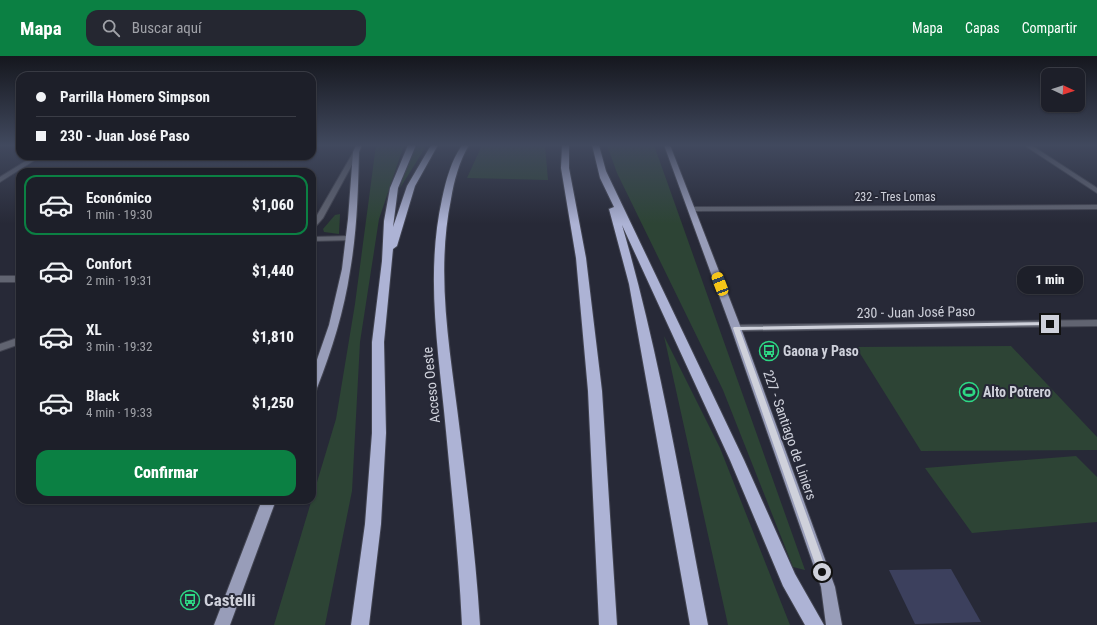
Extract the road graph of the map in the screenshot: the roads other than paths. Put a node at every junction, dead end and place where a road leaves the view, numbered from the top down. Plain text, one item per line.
1 (602, 171) joint
2 (13, 172) edge
3 (344, 172) edge
4 (355, 172) edge
5 (401, 172) edge
6 (419, 172) edge
7 (454, 172) edge
8 (566, 172) edge
9 (677, 172) edge
10 (1067, 172) edge
11 (0, 180) edge
12 (1097, 191) edge
13 (1097, 207) edge
14 (692, 209) junction
15 (316, 221) edge
16 (350, 238) junction
17 (316, 239) edge
18 (387, 261) junction
19 (0, 279) edge
20 (16, 279) edge
21 (1097, 323) edge
22 (736, 328) junction
23 (16, 342) edge
24 (1, 349) edge
25 (316, 378) edge
26 (267, 504) edge
27 (360, 623) edge
28 (222, 625) edge
29 (471, 625) edge
30 (608, 625) edge
31 (699, 625) edge
32 (815, 625) edge
33 (834, 625) edge

1 - 31 highway
1 - 32 highway
2 - 11 street
3 - 15 street
4 - 16 main road
5 - 18 highway
6 - 18 highway
7 - 29 highway, Acceso Oeste
8 - 30 highway
9 - 14 main road, 227 - Santiago de Liniers
10 - 12 street
13 - 14 street, 232 - Tres Lomas
14 - 22 main road, 227 - Santiago de Liniers
16 - 17 street
16 - 25 main road
18 - 27 highway
19 - 20 street
21 - 22 street, 230 - Juan José Paso
22 - 33 main road, 227 - Santiago de Liniers
23 - 24 street
26 - 28 main road

